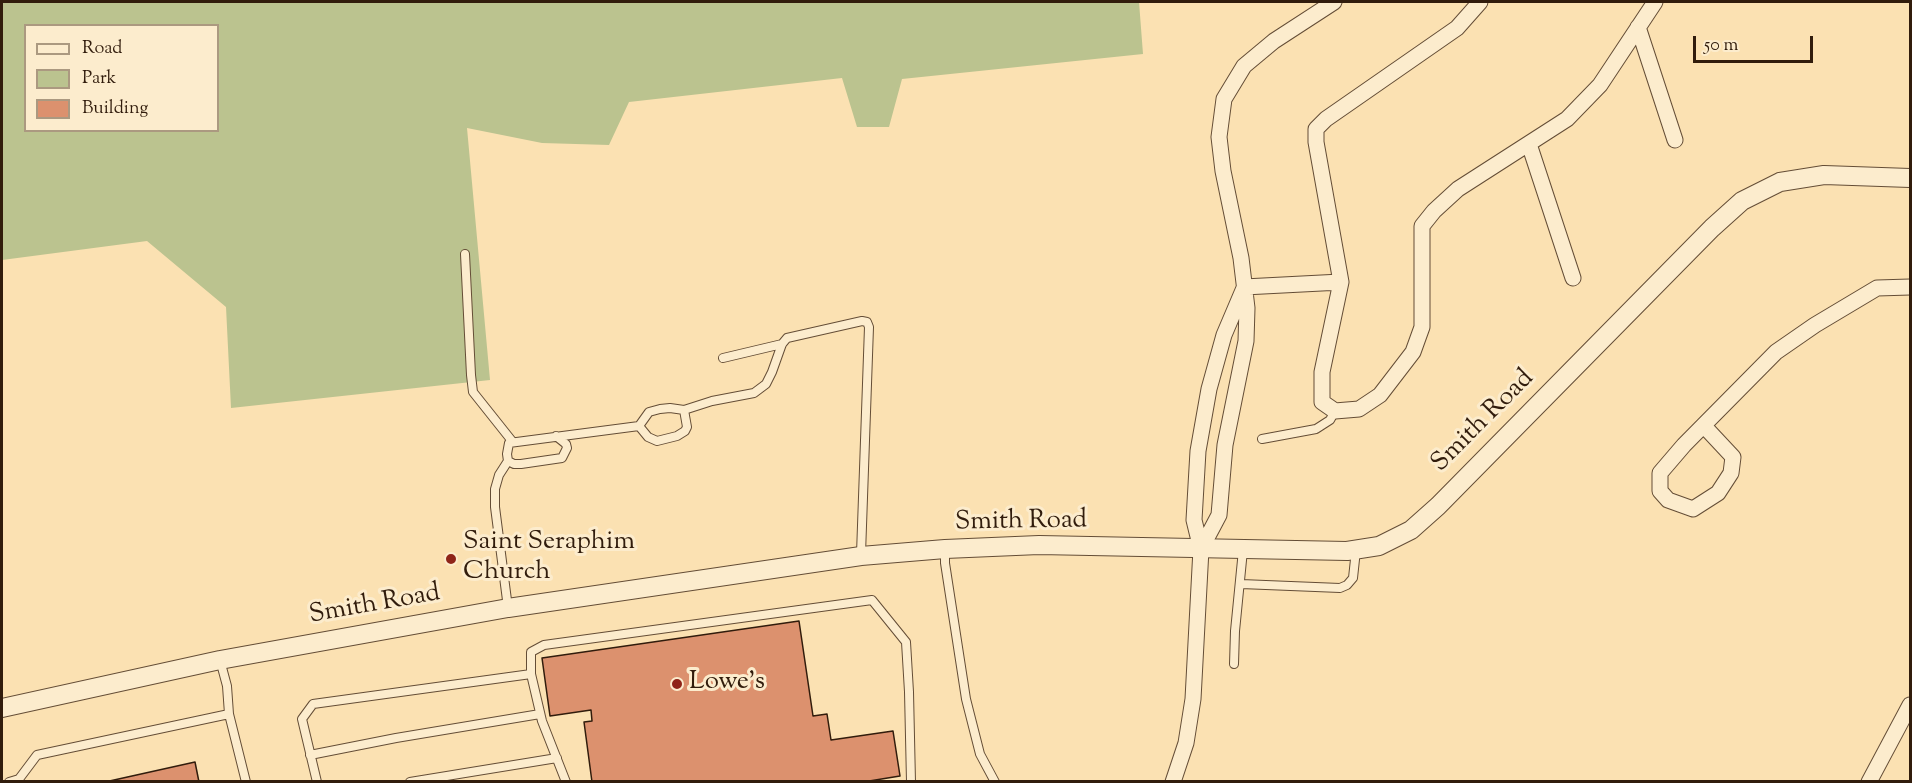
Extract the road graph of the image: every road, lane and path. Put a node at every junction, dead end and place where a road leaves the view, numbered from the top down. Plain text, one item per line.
1 (1334, 2) edge
2 (1480, 2) edge
3 (1655, 2) edge
4 (1638, 27) junction
5 (1675, 140) dead end
6 (1528, 144) junction
7 (1911, 178) edge
8 (465, 254) dead end
9 (1573, 278) dead end
10 (1341, 282) junction
11 (1244, 287) junction
12 (1911, 288) edge
13 (782, 344) junction
14 (723, 358) dead end
15 (684, 410) junction
16 (1335, 411) junction
17 (639, 426) junction
18 (1704, 426) junction
19 (556, 436) junction
20 (1262, 439) dead end
21 (512, 441) junction
22 (508, 461) junction
23 (945, 549) junction
24 (1201, 549) junction
25 (1243, 550) junction
26 (1356, 550) junction
27 (861, 556) junction
28 (1240, 584) junction
29 (508, 608) junction
30 (220, 660) junction
31 (1234, 664) dead end
32 (531, 674) junction
33 (1911, 705) edge
34 (2, 708) edge
35 (229, 714) junction
36 (540, 714) junction
37 (310, 755) junction
38 (557, 758) junction
39 (9, 782) edge
40 (246, 782) edge
41 (317, 782) edge
42 (410, 782) edge
43 (566, 782) edge
44 (911, 782) edge
45 (994, 782) edge
46 (1173, 782) edge
47 (1869, 782) edge

1 - 11 street
2 - 10 street
3 - 4 street
4 - 5 street
4 - 6 street
6 - 9 street
6 - 16 street
7 - 26 street, Smith Road
8 - 21 lane
10 - 11 street
10 - 16 street
11 - 24 street
11 - 24 street
12 - 18 street
13 - 14 lane
13 - 15 lane
13 - 27 lane
15 - 17 lane
15 - 17 lane
16 - 20 lane
17 - 19 lane
18 - 18 street
19 - 21 lane
19 - 22 lane
21 - 22 lane
22 - 29 lane
23 - 24 street, Smith Road
23 - 27 street, Smith Road
23 - 45 lane
24 - 25 street, Smith Road
24 - 46 street
25 - 26 street, Smith Road
25 - 28 lane
26 - 28 lane
27 - 29 street, Smith Road
28 - 31 lane
29 - 30 street, Smith Road
30 - 34 street, Smith Road
30 - 35 lane
32 - 36 lane
32 - 37 lane
32 - 44 lane
33 - 47 street
35 - 39 lane
35 - 40 lane
36 - 37 lane
36 - 38 lane
37 - 41 lane
38 - 42 lane
38 - 43 lane

